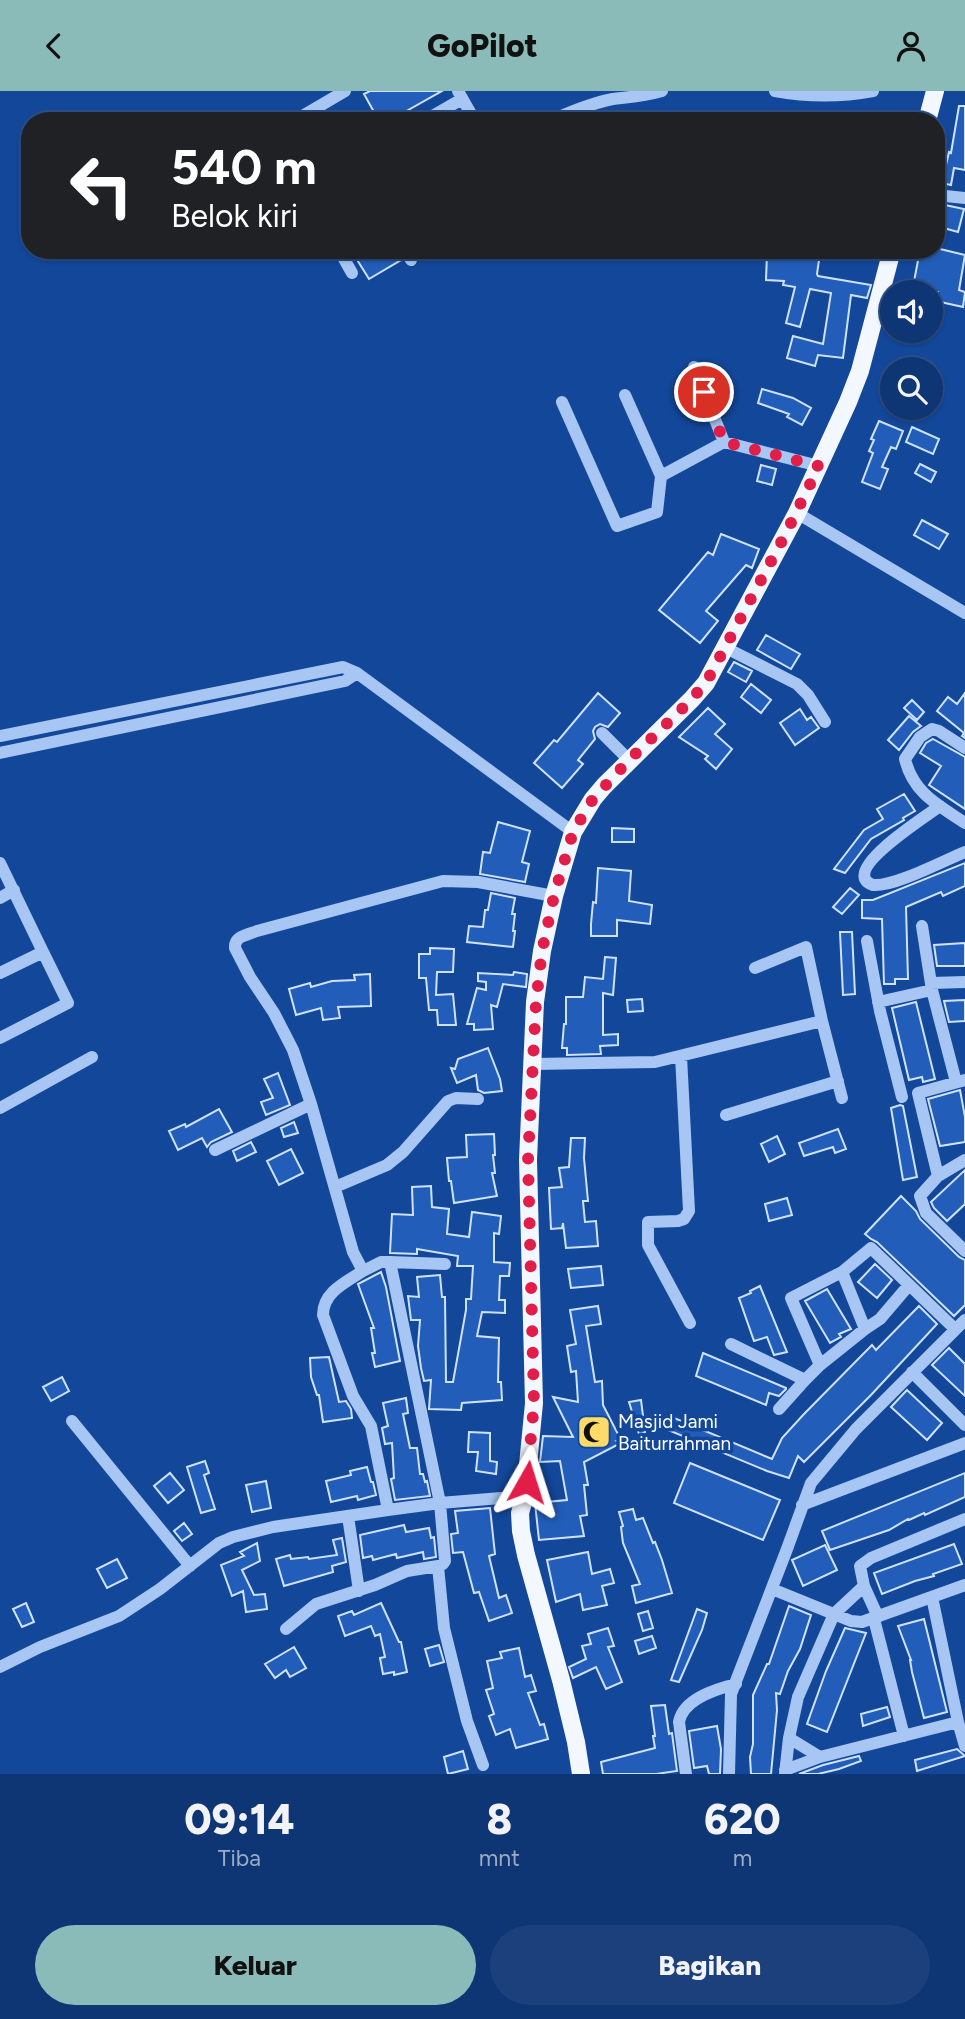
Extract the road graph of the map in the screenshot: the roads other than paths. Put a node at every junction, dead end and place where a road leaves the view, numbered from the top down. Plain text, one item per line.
1 (345, 91) edge
2 (662, 91) edge
3 (775, 91) edge
4 (873, 91) edge
5 (935, 91) edge
6 (460, 95) edge
7 (309, 112) edge
8 (437, 112) edge
9 (470, 112) edge
10 (569, 112) edge
11 (929, 112) edge
12 (945, 196) edge
13 (965, 198) edge
14 (344, 259) edge
15 (890, 259) edge
16 (352, 273) dead end
17 (694, 367) dead end
18 (625, 395) dead end
19 (562, 402) dead end
20 (724, 442) junction
21 (819, 466) junction
22 (661, 476) junction
23 (797, 513) junction
24 (965, 613) edge
25 (726, 648) junction
26 (357, 673) junction
27 (825, 722) dead end
28 (601, 733) dead end
29 (0, 736) edge
30 (965, 748) edge
31 (0, 753) edge
32 (629, 760) junction
33 (940, 806) junction
34 (965, 823) edge
35 (573, 832) junction
36 (965, 852) edge
37 (0, 863) edge
38 (14, 890) junction
39 (554, 896) junction
40 (0, 898) edge
41 (922, 926) dead end
42 (867, 941) dead end
43 (43, 952) junction
44 (755, 968) dead end
45 (0, 973) edge
46 (965, 982) edge
47 (932, 987) junction
48 (878, 1002) junction
49 (822, 1021) junction
50 (0, 1038) edge
51 (681, 1056) junction
52 (92, 1057) dead end
53 (533, 1064) junction
54 (838, 1081) junction
55 (961, 1081) edge
56 (918, 1093) junction
57 (842, 1098) dead end
58 (478, 1099) dead end
59 (312, 1104) junction
60 (0, 1108) edge
61 (726, 1115) dead end
62 (215, 1150) dead end
63 (965, 1160) edge
64 (938, 1176) junction
65 (335, 1187) junction
66 (965, 1232) edge
67 (960, 1247) edge
68 (390, 1262) junction
69 (445, 1264) dead end
70 (363, 1271) junction
71 (842, 1272) junction
72 (909, 1285) junction
73 (965, 1319) edge
74 (690, 1323) dead end
75 (865, 1329) junction
76 (955, 1329) junction
77 (731, 1344) dead end
78 (820, 1365) junction
79 (912, 1372) junction
80 (805, 1380) junction
81 (779, 1409) dead end
82 (72, 1421) dead end
83 (965, 1425) edge
84 (965, 1443) edge
85 (526, 1496) junction
86 (440, 1503) junction
87 (802, 1505) junction
88 (388, 1510) junction
89 (348, 1515) junction
90 (965, 1519) edge
91 (190, 1566) junction
92 (438, 1566) junction
93 (965, 1585) edge
94 (864, 1586) junction
95 (772, 1589) junction
96 (359, 1591) junction
97 (932, 1597) junction
98 (834, 1614) junction
99 (876, 1618) junction
100 (286, 1629) dead end
101 (0, 1667) edge
102 (736, 1684) junction
103 (958, 1722) junction
104 (904, 1736) junction
105 (789, 1738) junction
106 (965, 1746) edge
107 (820, 1758) junction
108 (483, 1765) dead end
109 (785, 1772) edge
110 (581, 1774) edge
111 (685, 1774) edge
112 (729, 1774) edge

1 - 7 street
2 - 10 street
3 - 4 street
5 - 11 main road
6 - 8 street
6 - 9 street
12 - 13 street
14 - 16 street
15 - 21 main road
17 - 20 street
18 - 22 street
19 - 22 street
20 - 21 street
20 - 22 street
21 - 23 main road
23 - 24 street
23 - 25 main road
25 - 27 street
25 - 32 main road
26 - 29 street
26 - 31 street
26 - 35 street
28 - 32 street
30 - 33 street
32 - 35 main road
33 - 34 street
33 - 36 street
35 - 39 main road
37 - 38 street
38 - 40 street
38 - 43 street
39 - 53 main road
39 - 59 street
41 - 47 street
42 - 48 street
43 - 45 street
43 - 50 street
44 - 49 street
46 - 47 street
47 - 48 street
47 - 55 street
48 - 56 street
49 - 51 street
49 - 54 street
51 - 53 street
51 - 74 street
52 - 60 street
53 - 85 main road
54 - 57 street
54 - 61 street
55 - 56 street
56 - 64 street
58 - 65 street
59 - 62 street
59 - 65 street
63 - 64 street
64 - 67 street
65 - 70 street
66 - 67 street
68 - 69 street
68 - 70 street
68 - 86 street
70 - 88 street
71 - 72 street
71 - 75 street
71 - 78 street
72 - 75 street
72 - 76 street
73 - 76 street
75 - 78 street
76 - 79 street
77 - 80 street
78 - 80 street
79 - 83 street
79 - 87 street
80 - 81 street
82 - 91 street
84 - 87 street
85 - 86 street
85 - 110 main road
86 - 88 street
86 - 92 street
87 - 95 street
88 - 89 street
89 - 91 street
89 - 96 street
90 - 94 street
91 - 101 street
92 - 96 street
92 - 108 street
93 - 97 street
94 - 98 street
94 - 99 street
95 - 98 street
95 - 102 street
96 - 100 street
97 - 99 street
97 - 103 street
98 - 99 street
98 - 105 street
99 - 104 street
102 - 111 street
102 - 112 street
103 - 104 street
103 - 106 street
104 - 107 street
105 - 107 street
105 - 109 street
107 - 109 street

